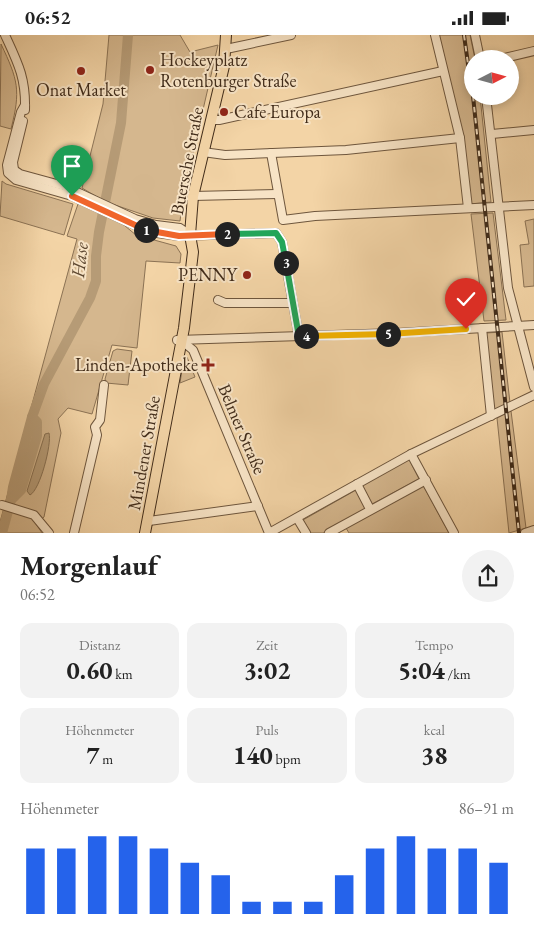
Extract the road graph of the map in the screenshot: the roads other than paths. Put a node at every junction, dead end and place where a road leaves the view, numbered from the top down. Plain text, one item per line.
1 (5, 35) edge
2 (226, 35) edge
3 (291, 35) edge
4 (435, 35) edge
5 (475, 35) edge
6 (226, 49) junction
7 (478, 50) edge
8 (534, 51) edge
9 (519, 55) edge
10 (444, 71) junction
11 (25, 105) junction
12 (487, 105) edge
13 (211, 120) junction
14 (534, 129) edge
15 (492, 134) junction
16 (460, 138) junction
17 (203, 152) junction
18 (271, 153) junction
19 (7, 173) edge
20 (278, 194) junction
21 (193, 196) junction
22 (534, 205) edge
23 (500, 207) junction
24 (468, 208) junction
25 (190, 235) junction
26 (218, 300) dead end
27 (293, 303) junction
28 (534, 325) edge
29 (516, 327) junction
30 (482, 328) junction
31 (299, 337) junction
32 (179, 340) junction
33 (104, 385) dead end
34 (534, 387) edge
35 (534, 395) edge
36 (491, 416) junction
37 (411, 454) junction
38 (426, 480) junction
39 (357, 484) junction
40 (2, 505) dead end
41 (258, 506) junction
42 (370, 509) junction
43 (297, 518) junction
44 (149, 521) junction
45 (534, 530) edge
46 (49, 533) edge
47 (74, 533) edge
48 (146, 533) edge
49 (269, 533) edge
50 (306, 533) edge
51 (330, 533) edge
52 (454, 533) edge
53 (525, 533) edge

1 - 11 street
2 - 6 main road, Buersche Straße
3 - 6 street
4 - 10 street
5 - 7 street
6 - 13 main road, Buersche Straße
8 - 9 street
10 - 13 street
10 - 16 street
11 - 19 street
11 - 19 street
12 - 15 street
13 - 17 main road, Buersche Straße
14 - 15 street
15 - 23 street
16 - 18 street
16 - 24 street
17 - 18 street
17 - 21 main road, Buersche Straße
18 - 20 street
19 - 25 street
20 - 21 street
20 - 24 street
21 - 25 main road, Buersche Straße
22 - 23 street
23 - 24 street
23 - 29 street
25 - 27 street
25 - 32 main road, Mindener Straße
26 - 27 street
27 - 31 street
28 - 29 street
29 - 30 street
29 - 34 street
30 - 31 street
30 - 36 street
31 - 32 street
32 - 41 street, Belmer Straße
32 - 44 main road, Mindener Straße
33 - 47 street
35 - 36 street
36 - 37 street
37 - 38 street
37 - 39 street
38 - 42 street
38 - 52 street
39 - 42 street
39 - 43 street
40 - 46 street
41 - 44 street
41 - 49 street, Belmer Straße
42 - 51 street
43 - 49 street
43 - 50 street
44 - 48 main road, Mindener Straße
45 - 53 street

